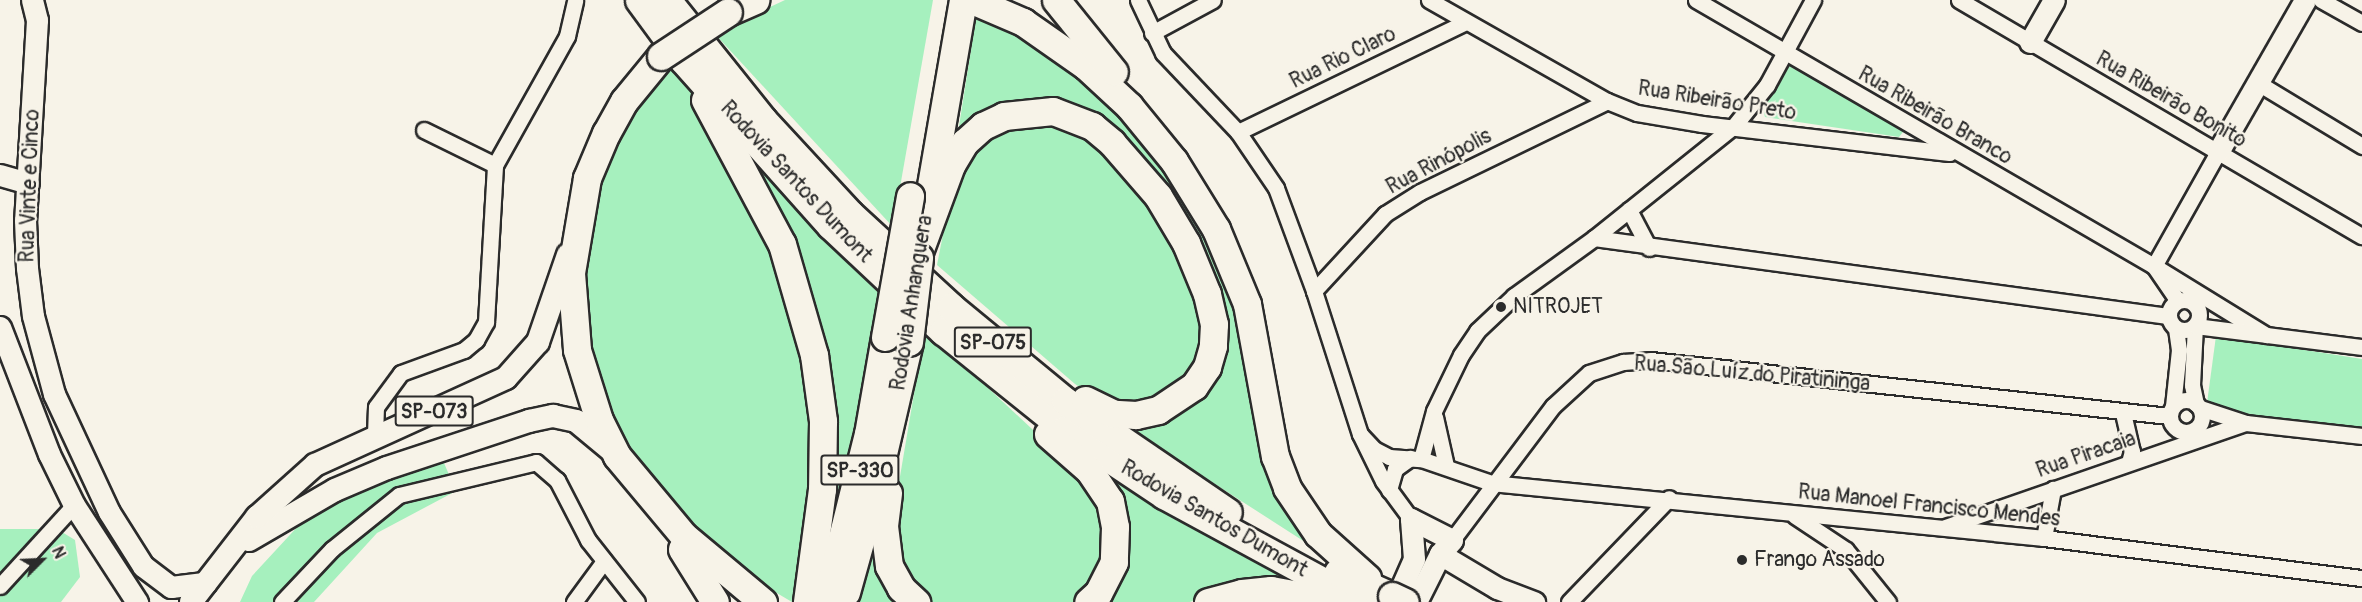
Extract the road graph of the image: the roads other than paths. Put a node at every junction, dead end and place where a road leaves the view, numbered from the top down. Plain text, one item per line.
1 (32, 0) edge
2 (575, 0) edge
3 (639, 0) edge
4 (667, 0) edge
5 (755, 0) edge
6 (1056, 0) edge
7 (1138, 0) edge
8 (1213, 0) edge
9 (1429, 0) edge
10 (1696, 0) edge
11 (1813, 0) edge
12 (1959, 0) edge
13 (2054, 0) edge
14 (2306, 0) edge
15 (2321, 0) edge
16 (724, 6) edge
17 (956, 7) edge
18 (1466, 22) junction
19 (2362, 22) edge
20 (1152, 33) junction
21 (2030, 42) junction
22 (1785, 52) junction
23 (663, 63) junction
24 (2258, 83) junction
25 (1607, 101) junction
26 (1734, 126) junction
27 (424, 130) dead end
28 (1238, 132) junction
29 (2362, 146) edge
30 (2218, 152) junction
31 (1954, 153) junction
32 (495, 165) junction
33 (0, 175) edge
34 (28, 183) junction
35 (1629, 210) junction
36 (576, 228) junction
37 (2362, 236) edge
38 (1594, 238) junction
39 (1649, 248) junction
40 (920, 254) junction
41 (2154, 266) junction
42 (1314, 291) junction
43 (2178, 301) junction
44 (1247, 304) junction
45 (2172, 322) junction
46 (975, 326) junction
47 (2195, 326) junction
48 (0, 327) edge
49 (943, 331) junction
50 (2266, 335) junction
51 (900, 344) junction
52 (2362, 347) edge
53 (2198, 406) junction
54 (1434, 411) junction
55 (2171, 411) junction
56 (2123, 413) junction
57 (2246, 423) junction
58 (1360, 434) junction
59 (2362, 436) edge
60 (366, 438) junction
61 (617, 456) junction
62 (1416, 459) junction
63 (2128, 462) junction
64 (1446, 466) junction
65 (1473, 476) junction
66 (365, 477) junction
67 (1491, 483) junction
68 (2053, 489) junction
69 (1389, 490) junction
70 (647, 495) junction
71 (1669, 498) junction
72 (1480, 499) junction
73 (74, 505) junction
74 (1790, 513) junction
75 (1411, 519) junction
76 (1941, 529) junction
77 (2044, 538) junction
78 (1446, 547) junction
79 (236, 549) junction
80 (1414, 559) junction
81 (604, 561) junction
82 (2362, 578) edge
83 (206, 583) junction
84 (0, 586) edge
85 (1391, 599) edge
86 (137, 602) edge
87 (191, 602) edge
88 (282, 602) edge
89 (574, 602) edge
90 (637, 602) edge
91 (715, 602) edge
92 (763, 602) edge
93 (807, 602) edge
94 (826, 602) edge
95 (843, 602) edge
96 (916, 602) edge
97 (1088, 602) edge
98 (1208, 602) edge
99 (1336, 602) edge
100 (1534, 602) edge
101 (1569, 602) edge
102 (1888, 602) edge

1 - 34 street, Rua Vinte e Cinco
2 - 32 street
3 - 23 highway, Rodovia Santos Dumont / SP-075
4 - 46 highway, Rodovia Santos Dumont / SP-075
5 - 16 highway
6 - 44 highway
7 - 20 street
8 - 20 street
9 - 18 street, Rua Ribeirão Preto
10 - 22 street, Rua Ribeirão Branco
11 - 22 street
12 - 21 street, Rua Ribeirão Bonito
13 - 21 street
14 - 24 street
15 - 19 street
16 - 23 highway, bridge
17 - 40 highway, Rodovia Anhanguera / SP-330
17 - 44 highway
17 - 51 highway, Rodovia Anhanguera / SP-330, bridge
18 - 25 street, Rua Ribeirão Preto
18 - 28 street, Rua Rio Claro
20 - 28 street
21 - 30 street, Rua Ribeirão Bonito
22 - 26 street
22 - 31 street, Rua Ribeirão Branco
23 - 36 highway
23 - 49 highway, Rodovia Santos Dumont / SP-075
23 - 93 highway
24 - 29 street
24 - 30 street
25 - 26 street, Rua Ribeirão Preto
25 - 42 street, Rua Rinópolis
26 - 31 street, Rua Ribeirão Preto
26 - 35 street
27 - 32 street
28 - 42 street
30 - 37 street, Rua Ribeirão Bonito
30 - 41 street
31 - 41 street, Rua Ribeirão Branco
32 - 60 street
33 - 34 street
34 - 83 street, Rua Vinte e Cinco
35 - 38 street
35 - 39 street
36 - 60 main road, SP-073
36 - 61 highway
38 - 39 street
38 - 54 street
39 - 45 street
40 - 46 highway
40 - 51 highway, Rodovia Anhanguera / SP-330, bridge
41 - 43 street, Rua Ribeirão Branco
41 - 50 street, Rua Ribeirão Branco
42 - 58 street
43 - 45 street
43 - 47 street
44 - 85 highway
45 - 47 street
45 - 55 street
46 - 85 highway, Rodovia Santos Dumont / SP-075
47 - 50 street
47 - 53 street
48 - 73 street
49 - 85 highway, Rodovia Santos Dumont / SP-075
49 - 97 highway
50 - 52 street
51 - 94 highway, Rodovia Anhanguera / SP-330
51 - 95 highway, Rodovia Anhanguera / SP-330
51 - 96 highway
53 - 55 street
53 - 55 street
53 - 57 street
54 - 62 street
54 - 64 street
55 - 56 street, Rua São Luíz do Piratininga
56 - 63 street
56 - 67 street, Rua São Luíz do Piratininga
57 - 59 street
57 - 63 street, Rua Piracaia
58 - 62 street
58 - 69 street
60 - 66 main road
60 - 79 main road, SP-073
61 - 66 main road, SP-073
61 - 70 highway
62 - 64 street, Rua Manoel Francisco Mendes
62 - 69 street
63 - 68 street, Rua Piracaia
64 - 65 street, Rua Manoel Francisco Mendes
65 - 67 street, Rua Manoel Francisco Mendes
65 - 72 street
66 - 79 main road, SP-073
67 - 71 street, Rua Manoel Francisco Mendes
67 - 72 street, Rua São Luíz do Piratininga
68 - 76 street, Rua Piracaia
68 - 77 street
69 - 75 street
70 - 91 highway
70 - 92 highway
71 - 74 street, Rua Manoel Francisco Mendes
71 - 101 street
72 - 78 street, Rua São Luíz do Piratininga
73 - 84 street
73 - 86 street
74 - 76 street, Rua Manoel Francisco Mendes
74 - 102 street
75 - 78 street
75 - 80 street
76 - 77 street, Rua Manoel Francisco Mendes
77 - 82 street, Rua Manoel Francisco Mendes
78 - 80 street
78 - 85 street, Rua São Luíz do Piratininga
78 - 100 street
79 - 83 main road, SP-073
80 - 85 street
81 - 88 street
81 - 89 street
81 - 90 street
83 - 87 main road, SP-073
98 - 99 highway

